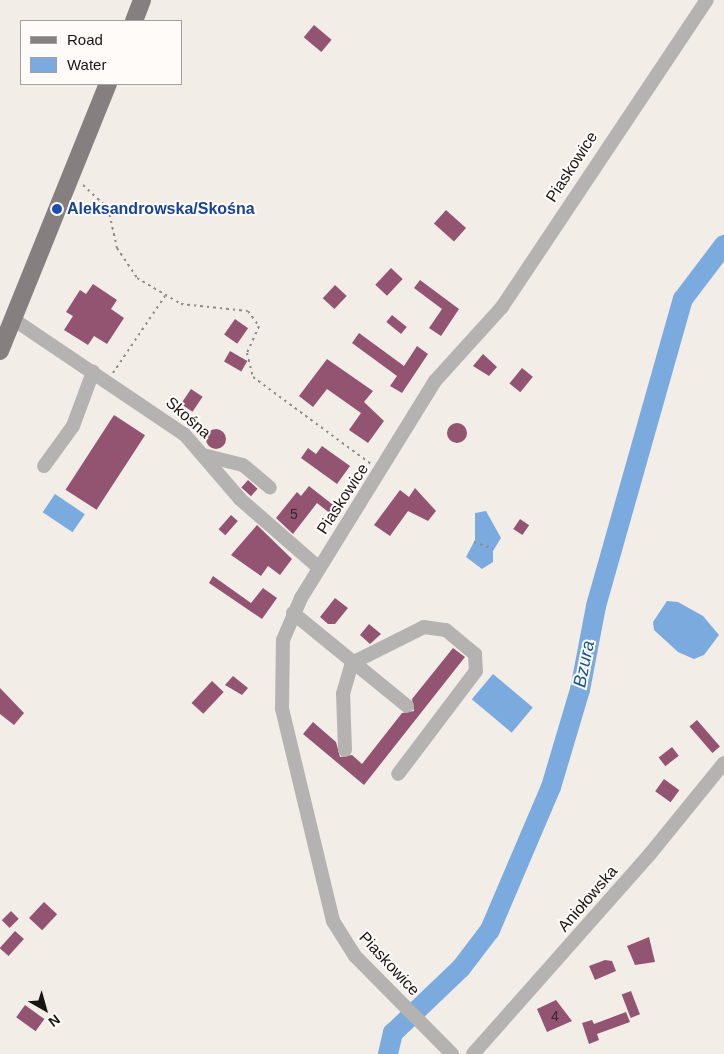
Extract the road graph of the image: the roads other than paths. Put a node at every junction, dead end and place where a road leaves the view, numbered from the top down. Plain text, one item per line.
1 (142, 0) edge
2 (706, 0) edge
3 (134, 20) edge
4 (108, 85) edge
5 (13, 319) junction
6 (0, 350) edge
7 (93, 372) junction
8 (203, 455) junction
9 (44, 466) dead end
10 (270, 488) dead end
11 (319, 568) junction
12 (293, 613) junction
13 (352, 663) junction
14 (407, 706) dead end
15 (345, 750) dead end
16 (724, 764) edge
17 (398, 774) dead end
18 (452, 1054) edge
19 (473, 1054) edge

1 - 3 main road
2 - 11 street, Piaskowice
4 - 5 main road
5 - 6 main road
5 - 7 street, Skośna
7 - 8 street, Skośna
7 - 9 street
8 - 10 street
8 - 11 street, Skośna
11 - 12 street, Piaskowice
12 - 13 street
12 - 18 street, Piaskowice
13 - 14 street
13 - 15 street
13 - 17 street
16 - 19 street, Aniołowska

